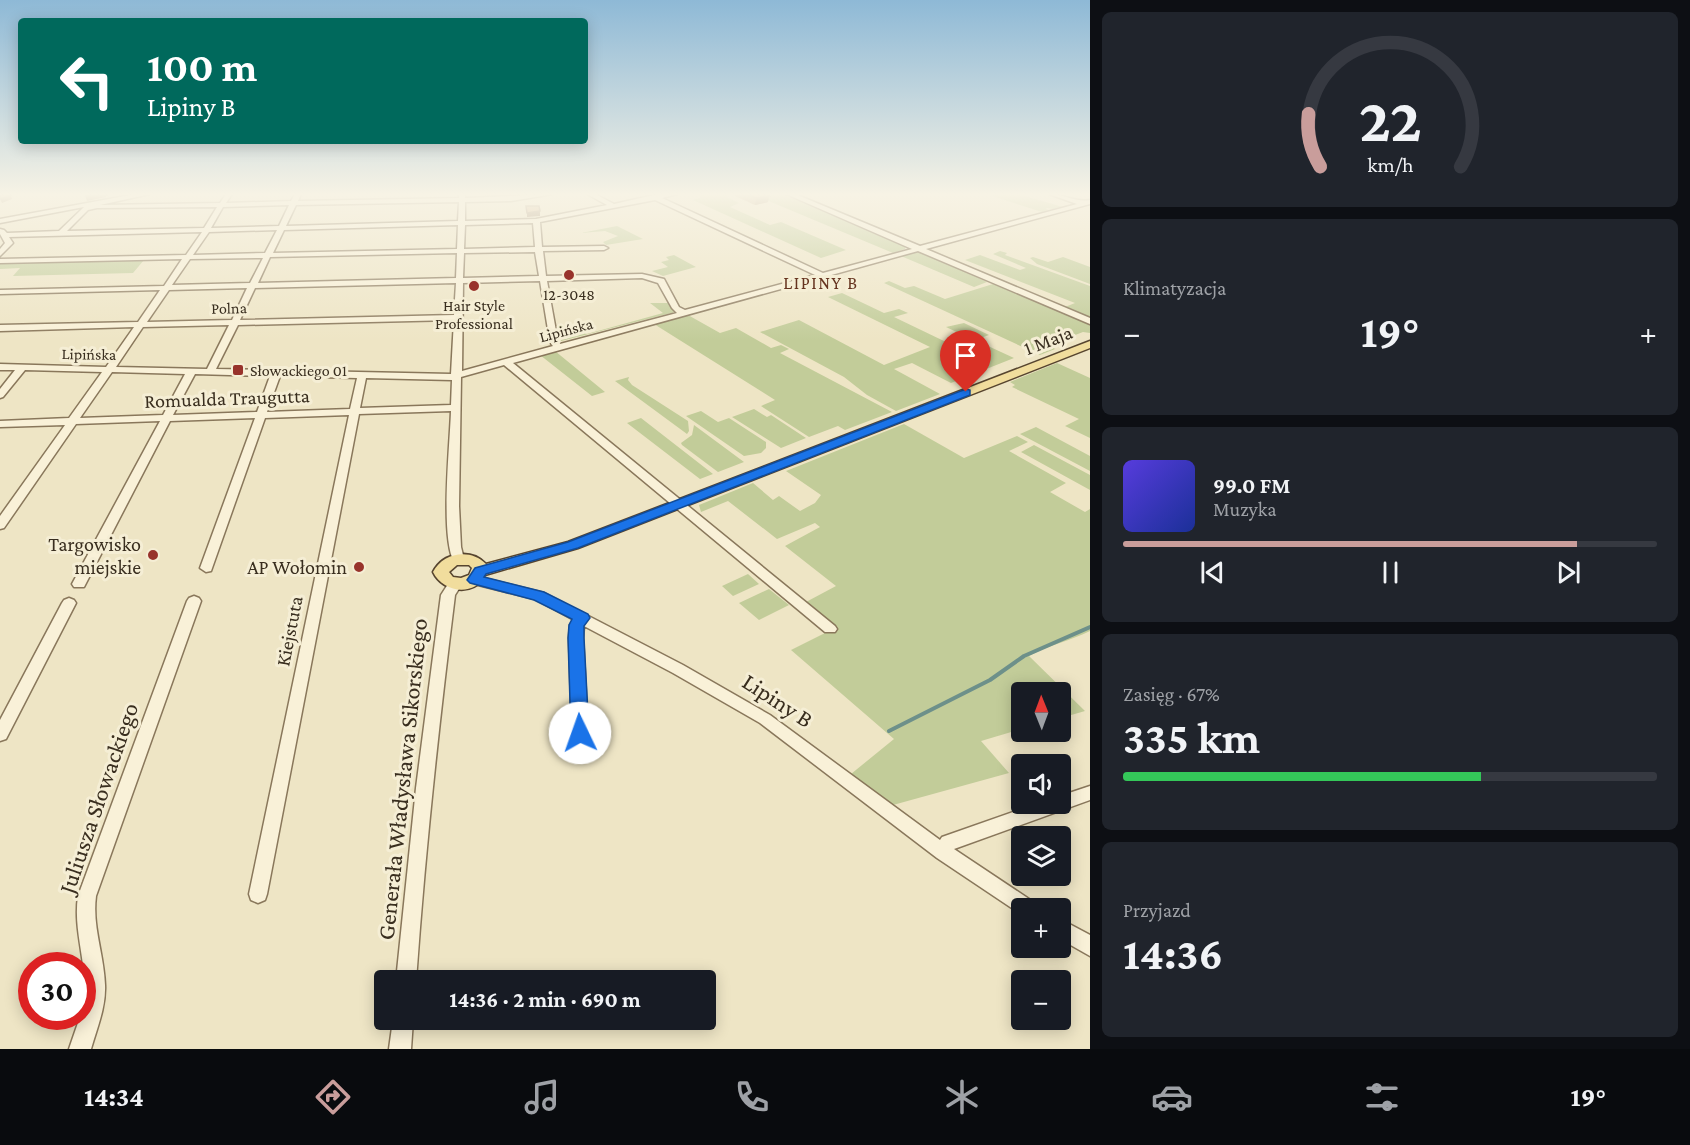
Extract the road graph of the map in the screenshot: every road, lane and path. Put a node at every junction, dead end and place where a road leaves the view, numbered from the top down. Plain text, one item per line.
1 (197, 243) edge
2 (273, 243) edge
3 (460, 243) edge
4 (539, 243) edge
5 (752, 243) edge
6 (907, 243) edge
7 (938, 243) edge
8 (3, 248) edge
9 (604, 248) dead end
10 (919, 248) junction
11 (540, 249) junction
12 (460, 250) junction
13 (0, 254) edge
14 (267, 255) junction
15 (188, 257) junction
16 (0, 261) edge
17 (821, 275) junction
18 (543, 279) junction
19 (460, 281) junction
20 (251, 286) junction
21 (166, 288) junction
22 (0, 292) edge
23 (683, 313) junction
24 (458, 317) junction
25 (1090, 321) edge
26 (234, 322) junction
27 (141, 325) junction
28 (0, 328) edge
29 (1090, 344) edge
30 (558, 347) junction
31 (506, 362) junction
32 (0, 367) edge
33 (22, 368) junction
34 (109, 370) junction
35 (192, 372) junction
36 (210, 372) junction
37 (276, 373) junction
38 (362, 375) junction
39 (455, 376) junction
40 (0, 395) edge
41 (454, 408) junction
42 (354, 412) junction
43 (261, 414) junction
44 (168, 417) junction
45 (72, 422) junction
46 (0, 424) edge
47 (678, 505) junction
48 (0, 525) edge
49 (458, 559) junction
50 (206, 568) dead end
51 (478, 575) junction
52 (79, 584) dead end
53 (455, 584) junction
54 (194, 601) dead end
55 (69, 603) dead end
56 (583, 618) junction
57 (830, 629) dead end
58 (580, 733) dead end
59 (0, 735) edge
60 (1090, 793) edge
61 (1071, 799) edge
62 (1028, 814) edge
63 (943, 852) junction
64 (258, 894) dead end
65 (1012, 898) edge
66 (1071, 935) edge
67 (1090, 946) edge
68 (407, 970) edge
69 (401, 1030) edge
70 (80, 1049) edge
71 (400, 1049) edge

1 - 15 street
2 - 14 street
3 - 12 street
4 - 11 street
5 - 17 street
6 - 10 street
7 - 10 street, Lipińska
8 - 13 street
9 - 11 street
10 - 17 street, Lipińska
10 - 25 street
11 - 12 street
11 - 18 street
12 - 14 street
12 - 19 street
14 - 15 street
14 - 20 street
15 - 16 street
15 - 21 street
17 - 23 street, Lipińska
18 - 19 street
18 - 23 street
18 - 30 street
19 - 20 street
19 - 24 street
20 - 21 street
20 - 26 street
21 - 22 street
21 - 27 street
23 - 30 street, Lipińska
24 - 26 street, Polna
24 - 39 street
26 - 27 street, Polna
26 - 36 street
27 - 28 street, Polna
27 - 34 street
29 - 47 main road, 1 Maja
30 - 31 street, Lipińska
31 - 39 street, Lipińska
31 - 47 street
32 - 33 street, Lipińska
33 - 34 street, Lipińska
33 - 40 street
34 - 35 street, Lipińska
34 - 45 street
35 - 36 street, Lipińska
35 - 44 street
36 - 37 street, Lipińska
37 - 38 street, Lipińska
37 - 43 street
38 - 39 street, Lipińska
38 - 42 street, Kiejstuta
39 - 41 street
41 - 42 street, Romualda Traugutta
41 - 49 street
42 - 43 street, Romualda Traugutta
42 - 64 street, Kiejstuta
43 - 44 street, Romualda Traugutta
43 - 50 street
44 - 45 street, Romualda Traugutta
44 - 52 street
45 - 46 street, Romualda Traugutta
45 - 48 street
47 - 51 main road, 1 Maja
47 - 57 street
49 - 51 main road
49 - 53 main road
51 - 53 main road
51 - 56 street, Lipiny B
53 - 68 street, Generała Władysława Sikorskiego
54 - 70 street, Juliusza Słowackiego
55 - 59 street
56 - 58 street
56 - 63 street, Lipiny B
60 - 61 street
62 - 63 street
63 - 65 street, Lipiny B
66 - 67 street
69 - 71 street

